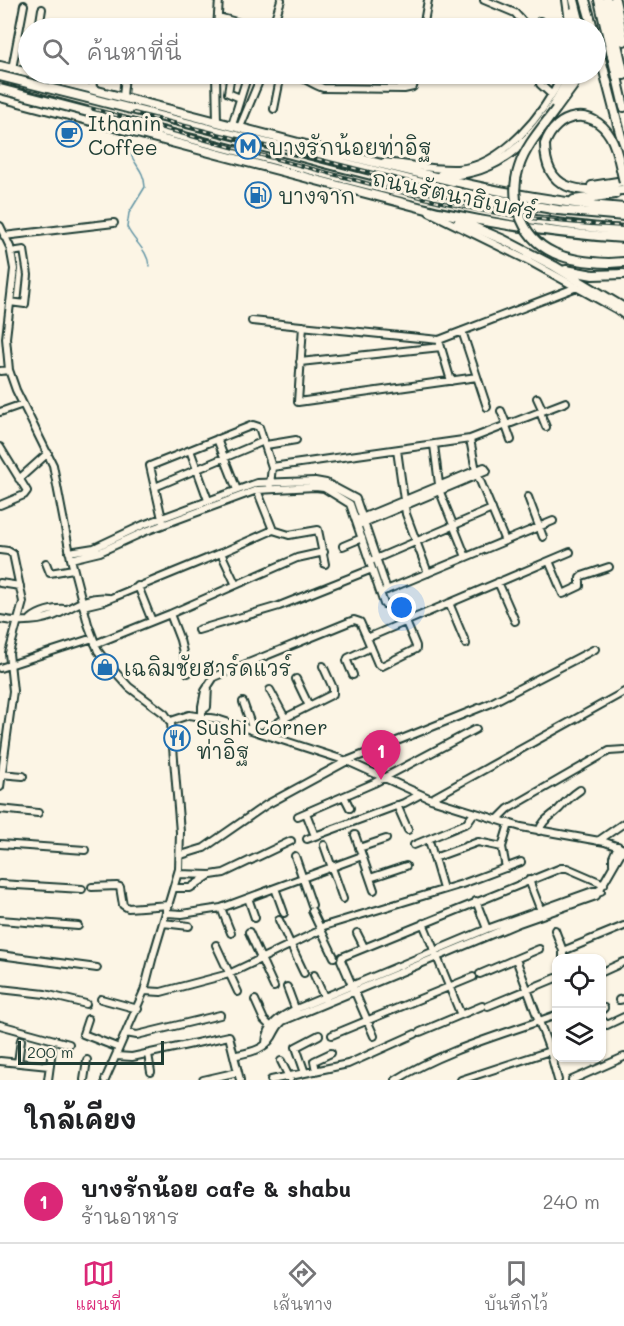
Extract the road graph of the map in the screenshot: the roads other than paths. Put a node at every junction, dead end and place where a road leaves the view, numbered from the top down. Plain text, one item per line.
1 (219, 0) edge
2 (281, 0) edge
3 (428, 0) edge
4 (484, 0) edge
5 (566, 0) edge
6 (572, 0) edge
7 (585, 0) edge
8 (599, 0) edge
9 (607, 0) edge
10 (615, 0) edge
11 (24, 5) dead end
12 (42, 9) dead end
13 (218, 17) joint
14 (22, 18) edge
15 (41, 18) edge
16 (222, 18) edge
17 (277, 18) edge
18 (425, 18) edge
19 (520, 18) edge
20 (569, 18) edge
21 (574, 18) edge
22 (578, 18) edge
23 (590, 18) edge
24 (603, 18) edge
25 (606, 31) edge
26 (18, 37) edge
27 (624, 41) edge
28 (0, 66) edge
29 (12, 69) junction
30 (18, 70) edge
31 (0, 75) edge
32 (624, 75) edge
33 (18, 80) edge
34 (606, 80) edge
35 (19, 84) edge
36 (33, 84) edge
37 (73, 84) edge
38 (93, 84) edge
39 (124, 84) edge
40 (216, 84) edge
41 (229, 84) edge
42 (245, 84) edge
43 (257, 84) edge
44 (279, 84) edge
45 (312, 84) edge
46 (413, 84) edge
47 (540, 84) edge
48 (557, 84) edge
49 (565, 84) edge
50 (574, 84) edge
51 (0, 89) edge
52 (93, 89) junction
53 (551, 94) junction
54 (123, 97) junction
55 (0, 98) edge
56 (240, 98) junction
57 (22, 103) junction
58 (624, 107) edge
59 (273, 109) dead end
60 (218, 122) junction
61 (236, 126) junction
62 (235, 136) junction
63 (624, 148) edge
64 (336, 152) junction
65 (259, 156) junction
66 (362, 159) junction
67 (410, 171) junction
68 (317, 182) junction
69 (624, 182) edge
70 (564, 185) junction
71 (624, 191) edge
72 (557, 202) junction
73 (624, 208) edge
74 (424, 209) junction
75 (438, 212) junction
76 (624, 216) edge
77 (114, 223) dead end
78 (0, 226) edge
79 (624, 230) edge
80 (4, 236) junction
81 (624, 237) edge
82 (11, 252) junction
83 (624, 262) edge
84 (554, 266) junction
85 (624, 274) edge
86 (577, 287) junction
87 (10, 302) junction
88 (624, 308) edge
89 (0, 313) edge
90 (8, 314) junction
91 (624, 315) edge
92 (252, 321) dead end
93 (303, 326) junction
94 (462, 331) junction
95 (440, 344) junction
96 (300, 362) junction
97 (9, 370) junction
98 (0, 371) edge
99 (477, 377) junction
100 (451, 381) junction
101 (537, 398) dead end
102 (566, 402) dead end
103 (23, 404) junction
104 (487, 407) dead end
105 (501, 411) dead end
106 (0, 412) edge
107 (541, 412) junction
108 (506, 426) junction
109 (546, 427) dead end
110 (217, 439) junction
111 (470, 439) junction
112 (296, 440) dead end
113 (511, 440) dead end
114 (265, 443) junction
115 (434, 445) junction
116 (0, 447) edge
117 (190, 450) junction
118 (397, 450) junction
119 (48, 453) junction
120 (2, 456) edge
121 (224, 458) junction
122 (272, 467) junction
123 (197, 469) junction
124 (477, 473) junction
125 (19, 479) junction
126 (270, 485) junction
127 (156, 487) junction
128 (440, 489) junction
129 (237, 490) junction
130 (257, 490) junction
131 (528, 496) dead end
132 (208, 500) junction
133 (404, 504) junction
134 (0, 505) edge
135 (492, 509) junction
136 (162, 519) junction
137 (553, 521) dead end
138 (359, 522) junction
139 (165, 526) junction
140 (453, 526) junction
141 (539, 527) junction
142 (273, 530) junction
143 (543, 537) dead end
144 (362, 538) junction
145 (505, 541) junction
146 (415, 542) junction
147 (343, 546) dead end
148 (0, 550) edge
149 (324, 552) junction
150 (570, 552) dead end
151 (221, 553) junction
152 (70, 556) junction
153 (466, 557) junction
154 (549, 561) junction
155 (46, 563) dead end
156 (373, 563) junction
157 (325, 564) dead end
158 (609, 567) dead end
159 (73, 569) junction
160 (428, 573) junction
161 (498, 582) junction
162 (0, 583) edge
163 (236, 585) junction
164 (20, 586) junction
165 (138, 586) junction
166 (384, 591) junction
167 (449, 603) junction
168 (82, 604) junction
169 (384, 604) dead end
170 (170, 614) junction
171 (0, 619) edge
172 (152, 621) junction
173 (515, 621) dead end
174 (17, 622) junction
175 (406, 622) junction
176 (198, 630) dead end
177 (367, 638) junction
178 (94, 641) junction
179 (466, 644) dead end
180 (371, 647) junction
181 (595, 649) dead end
182 (10, 665) junction
183 (323, 666) dead end
184 (0, 668) edge
185 (188, 673) dead end
186 (353, 675) dead end
187 (296, 679) dead end
188 (270, 690) dead end
189 (624, 692) edge
190 (243, 702) dead end
191 (309, 706) junction
192 (203, 713) junction
193 (285, 718) junction
194 (171, 721) junction
195 (476, 729) dead end
196 (253, 730) junction
197 (263, 733) junction
198 (3, 739) edge
199 (624, 750) edge
200 (347, 761) junction
201 (1, 774) edge
202 (23, 776) dead end
203 (384, 778) junction
204 (0, 787) edge
205 (580, 790) dead end
206 (419, 795) junction
207 (344, 796) junction
208 (431, 800) junction
209 (398, 805) junction
210 (350, 808) dead end
211 (0, 809) edge
212 (39, 813) dead end
213 (306, 813) junction
214 (474, 813) junction
215 (298, 816) dead end
216 (496, 820) junction
217 (624, 823) edge
218 (508, 824) junction
219 (408, 830) dead end
220 (539, 831) junction
221 (355, 835) dead end
222 (315, 836) junction
223 (307, 839) dead end
224 (386, 839) dead end
225 (291, 841) dead end
226 (598, 841) junction
227 (0, 844) edge
228 (430, 844) dead end
229 (324, 845) dead end
230 (414, 845) dead end
231 (502, 847) junction
232 (359, 848) junction
233 (622, 848) edge
234 (85, 850) dead end
235 (181, 855) junction
236 (295, 856) dead end
237 (362, 856) junction
238 (434, 858) junction
239 (521, 862) dead end
240 (332, 866) junction
241 (406, 866) dead end
242 (506, 868) junction
243 (178, 874) junction
244 (211, 875) junction
245 (303, 877) junction
246 (370, 878) junction
247 (529, 880) junction
248 (0, 884) edge
249 (92, 887) dead end
250 (174, 888) junction
251 (275, 888) junction
252 (602, 888) junction
253 (82, 889) dead end
254 (375, 890) dead end
255 (442, 890) junction
256 (248, 898) junction
257 (343, 899) dead end
258 (476, 902) junction
259 (169, 905) junction
260 (220, 908) junction
261 (542, 911) junction
262 (167, 913) junction
263 (284, 913) dead end
264 (255, 918) dead end
265 (0, 920) edge
266 (279, 920) dead end
267 (164, 923) junction
268 (423, 923) junction
269 (78, 926) dead end
270 (189, 926) dead end
271 (624, 926) edge
272 (323, 928) junction
273 (487, 929) junction
274 (555, 930) dead end
275 (249, 932) dead end
276 (231, 933) dead end
277 (357, 933) dead end
278 (216, 945) dead end
279 (291, 945) junction
280 (364, 947) junction
281 (539, 949) dead end
282 (436, 954) junction
283 (563, 954) edge
284 (565, 954) edge
285 (0, 955) edge
286 (333, 957) dead end
287 (261, 959) junction
288 (516, 959) junction
289 (624, 962) edge
290 (97, 968) dead end
291 (606, 970) edge
292 (304, 973) dead end
293 (229, 974) junction
294 (314, 975) dead end
295 (552, 980) edge
296 (449, 986) junction
297 (274, 987) dead end
298 (287, 987) dead end
299 (353, 988) junction
300 (0, 989) edge
301 (528, 990) junction
302 (144, 991) junction
303 (238, 992) dead end
304 (101, 999) dead end
305 (255, 1000) dead end
306 (325, 1000) junction
307 (86, 1004) dead end
308 (138, 1009) junction
309 (297, 1012) junction
310 (220, 1015) dead end
311 (461, 1015) junction
312 (552, 1017) edge
313 (624, 1017) edge
314 (88, 1019) dead end
315 (367, 1020) junction
316 (540, 1022) junction
317 (606, 1024) edge
318 (0, 1025) edge
319 (273, 1029) junction
320 (126, 1033) junction
321 (319, 1035) dead end
322 (332, 1035) dead end
323 (374, 1036) dead end
324 (21, 1040) dead end
325 (69, 1044) dead end
326 (119, 1048) junction
327 (552, 1048) edge
328 (52, 1050) dead end
329 (552, 1050) edge
330 (330, 1053) dead end
331 (148, 1054) junction
332 (237, 1055) dead end
333 (116, 1056) junction
334 (624, 1058) edge
335 (0, 1060) edge
336 (87, 1060) dead end
337 (281, 1061) dead end
338 (555, 1062) edge
339 (18, 1063) junction
340 (49, 1066) junction
341 (316, 1071) junction
342 (238, 1072) junction
343 (305, 1073) junction
344 (152, 1076) edge
345 (289, 1078) edge
346 (48, 1080) edge
347 (84, 1080) edge
348 (105, 1080) edge
349 (203, 1080) edge
350 (240, 1080) edge
351 (271, 1080) edge
352 (396, 1080) edge
353 (461, 1080) edge
354 (558, 1080) edge
355 (572, 1080) edge

1 - 13 street
2 - 17 street
3 - 18 street
4 - 19 street
5 - 20 street
6 - 21 main road
6 - 22 main road
7 - 23 main road
8 - 24 main road
9 - 32 main road
10 - 27 main road
11 - 14 street
12 - 15 street
13 - 16 street
25 - 58 main road
26 - 29 street
28 - 29 main road, ถนนรัตนาธิเบศร์
29 - 30 main road, ถนนรัตนาธิเบศร์
31 - 33 main road, ถนนรัตนาธิเบศร์, bridge
34 - 63 main road
35 - 57 main road
36 - 62 main road, ถนนรัตนาธิเบศร์, bridge
37 - 52 main road, ถนนรัตนาธิเบศร์
38 - 52 street
39 - 54 street
40 - 60 street
41 - 56 street
42 - 56 street
43 - 61 street
44 - 59 street
45 - 46 street
47 - 53 street
48 - 53 street
49 - 67 main road
50 - 83 main road, bridge
51 - 65 main road, ถนนรัตนาธิเบศร์, bridge
52 - 54 main road, ถนนรัตนาธิเบศร์
53 - 66 street
54 - 60 main road, ถนนรัตนาธิเบศร์
55 - 57 main road, ถนนรัตนาธิเบศร์
56 - 61 street
57 - 68 main road, ถนนรัตนาธิเบศร์
60 - 61 main road, ถนนรัตนาธิเบศร์
61 - 64 main road, ถนนรัตนาธิเบศร์
62 - 64 main road
62 - 76 main road, ถนนรัตนาธิเบศร์
64 - 66 main road, ถนนรัตนาธิเบศร์
65 - 68 main road
65 - 79 main road, ถนนรัตนาธิเบศร์
66 - 67 main road, ถนนรัตนาธิเบศร์
67 - 72 main road, ถนนรัตนาธิเบศร์
68 - 74 main road, ถนนรัตนาธิเบศร์
69 - 70 main road
69 - 70 main road, bridge
70 - 71 main road
71 - 72 main road
72 - 73 main road, ถนนรัตนาธิเบศร์
74 - 75 main road, ถนนรัตนาธิเบศร์
74 - 86 street
75 - 81 main road, ถนนรัตนาธิเบศร์
75 - 84 main road
77 - 80 street
78 - 80 street
80 - 82 street
82 - 87 street
82 - 87 street
84 - 85 main road
84 - 88 main road
86 - 91 street
86 - 94 street
87 - 90 street
89 - 90 street
90 - 97 street
92 - 93 street
93 - 95 street
93 - 96 street
94 - 95 street
94 - 99 street
95 - 96 street
95 - 100 street
96 - 100 street
97 - 98 street
97 - 103 street
99 - 100 street
99 - 104 street
101 - 107 street
102 - 107 street
103 - 106 street
103 - 119 street
105 - 108 street
107 - 108 street
107 - 109 street
108 - 111 street
108 - 113 street
110 - 114 street
110 - 117 street
110 - 121 street
111 - 115 street
111 - 124 street
112 - 114 street
114 - 121 street
114 - 122 street
115 - 118 street
115 - 128 street
116 - 120 street
117 - 123 street
117 - 127 street
118 - 122 street
118 - 133 street
119 - 125 street
119 - 152 street
120 - 125 street
121 - 123 street
121 - 129 street
122 - 126 street
123 - 127 street
123 - 132 street
124 - 128 street
124 - 135 street
125 - 134 street
126 - 129 street
126 - 130 street
126 - 138 street
127 - 136 street
128 - 133 street
128 - 140 street
129 - 132 street
130 - 139 street
130 - 142 street
131 - 141 street
132 - 136 street
133 - 138 street
133 - 146 street
135 - 140 street
135 - 145 street
136 - 139 street
136 - 152 street
137 - 141 street
138 - 144 street
138 - 156 street
139 - 152 street
140 - 146 street
140 - 153 street
141 - 143 street
141 - 145 street
142 - 149 street
142 - 151 street
144 - 147 street
144 - 156 street
145 - 153 street
146 - 156 street
146 - 160 street
148 - 164 street
149 - 157 street
149 - 163 street
150 - 154 street
151 - 163 street
151 - 165 street
152 - 159 street
153 - 160 street
154 - 158 street
154 - 161 street
155 - 159 street
156 - 166 street
156 - 166 street
156 - 176 street
159 - 168 street
160 - 166 street
161 - 167 street
161 - 173 street
162 - 164 street
163 - 170 street
164 - 174 street
165 - 168 street
165 - 172 street
166 - 169 street
167 - 175 street
167 - 179 street
168 - 174 street
168 - 178 street
170 - 172 street
170 - 185 street
171 - 174 street
172 - 178 street
174 - 182 street
175 - 177 street
175 - 180 street
177 - 180 street
177 - 192 street
178 - 182 street
178 - 194 street
180 - 186 street
181 - 200 street
182 - 184 street
182 - 198 street
183 - 191 street
187 - 191 street
188 - 193 street
189 - 208 street
190 - 196 street
191 - 193 street
192 - 194 street
192 - 196 street
193 - 197 street
194 - 235 street
195 - 203 street
196 - 197 street
197 - 200 street
198 - 201 street
199 - 216 street
200 - 203 street
200 - 235 street
201 - 202 street
201 - 204 street
203 - 206 street
203 - 207 street
205 - 220 street
206 - 208 street
206 - 209 street
207 - 210 street
207 - 213 street
208 - 214 street
209 - 219 street
209 - 222 street
211 - 212 street
213 - 215 street
213 - 222 street
214 - 216 street
214 - 230 street
216 - 218 street
217 - 226 street
218 - 220 street
218 - 231 street
220 - 226 street
221 - 232 street
222 - 223 street
224 - 232 street
225 - 244 street
226 - 233 street
227 - 234 street
228 - 238 street
229 - 240 street
231 - 238 street
231 - 242 street
232 - 237 street
233 - 252 street
235 - 243 street
236 - 245 street
237 - 240 street
237 - 246 street
238 - 255 street
239 - 242 street
240 - 245 street
240 - 257 street
241 - 246 street
242 - 255 street
243 - 244 street
243 - 250 street
244 - 250 street
245 - 251 street
245 - 272 street
246 - 254 street
247 - 252 street
247 - 258 street
247 - 261 street
248 - 253 street
249 - 259 street
250 - 259 street
251 - 256 street
251 - 263 street
252 - 261 street
255 - 272 street
256 - 260 street
256 - 264 street
258 - 268 street
258 - 273 street
259 - 262 street
260 - 262 street
260 - 276 street
261 - 273 street
261 - 282 street
262 - 267 street
265 - 269 street
266 - 279 street
267 - 270 street
267 - 302 street
268 - 280 street
268 - 282 street
271 - 284 street
272 - 279 street
272 - 286 street
273 - 282 street
274 - 283 street
275 - 287 street
277 - 280 street
278 - 293 street
279 - 287 street
279 - 292 street
280 - 299 street
281 - 288 street
282 - 296 street
282 - 299 street
285 - 290 street
287 - 293 street
287 - 297 street
288 - 296 street
288 - 301 street
289 - 291 street
293 - 302 street
293 - 303 street
294 - 306 street
295 - 301 street
296 - 311 street
296 - 315 street
298 - 309 street
299 - 306 street
299 - 315 street
300 - 307 street
301 - 311 street
301 - 316 street
302 - 308 street
304 - 308 street
305 - 319 street
306 - 309 street
308 - 320 street
309 - 319 street
310 - 320 street
311 - 341 street
312 - 316 street
313 - 317 street
314 - 326 street
315 - 322 street
315 - 323 street
316 - 327 street
316 - 352 street
318 - 325 street
319 - 332 street
320 - 326 street
321 - 343 street
324 - 339 street
326 - 333 street
328 - 340 street
329 - 353 street
330 - 341 street
331 - 333 street
331 - 342 street
331 - 344 street
333 - 348 street
334 - 355 street
335 - 339 street
336 - 347 street
337 - 345 street
338 - 354 street
339 - 340 street
340 - 346 street
341 - 343 street
342 - 349 street
342 - 350 street
343 - 345 street
345 - 351 street

